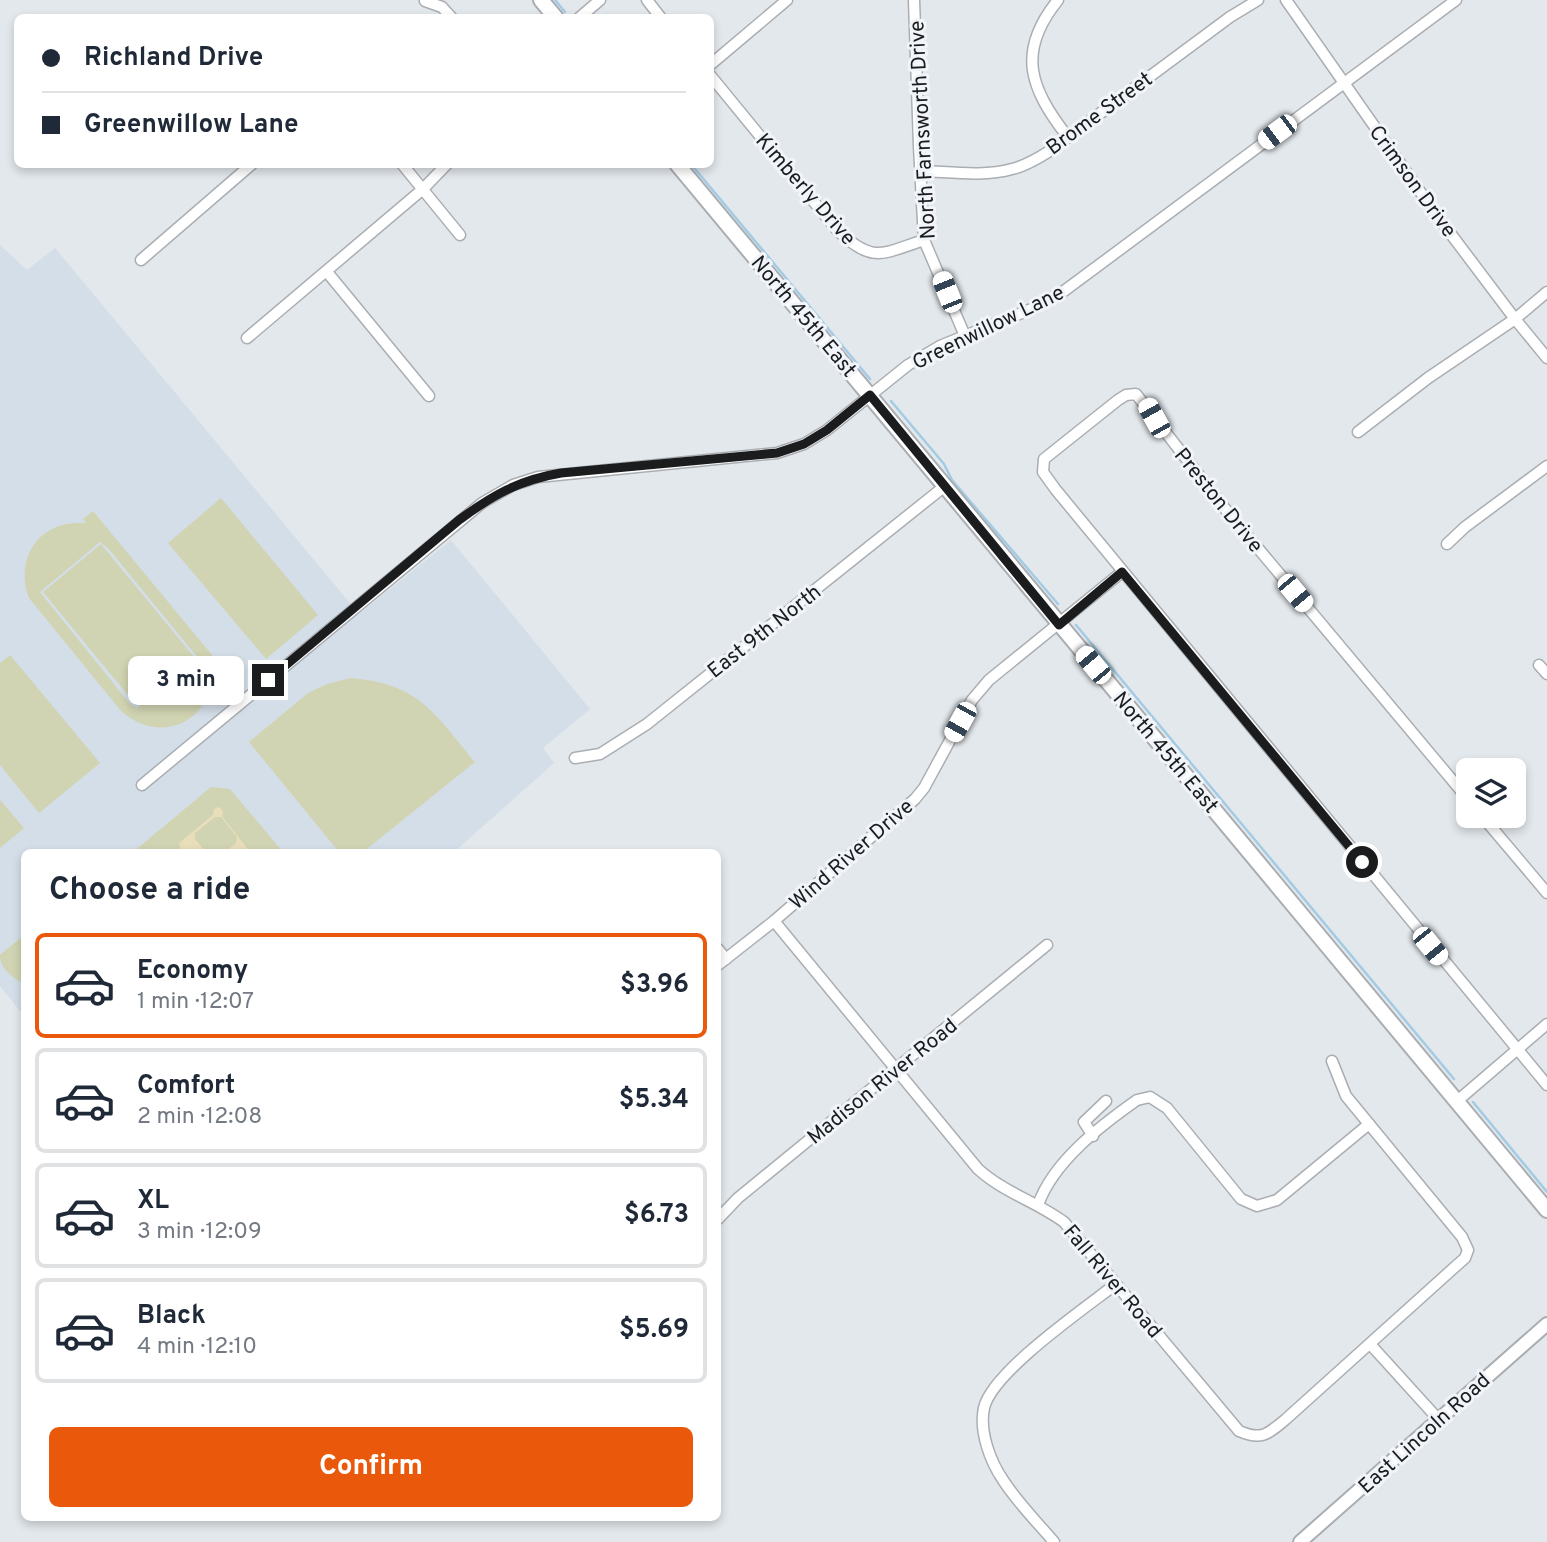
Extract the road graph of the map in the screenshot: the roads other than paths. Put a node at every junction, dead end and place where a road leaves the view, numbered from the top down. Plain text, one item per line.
1 (541, 0) edge
2 (600, 0) edge
3 (647, 0) edge
4 (787, 0) edge
5 (914, 0) edge
6 (1058, 0) edge
7 (1258, 0) edge
8 (1286, 0) edge
9 (1456, 0) edge
10 (425, 1) edge
11 (448, 14) edge
12 (553, 14) edge
13 (584, 14) edge
14 (658, 14) edge
15 (714, 62) edge
16 (714, 80) edge
17 (1343, 83) junction
18 (1067, 136) junction
19 (248, 168) edge
20 (405, 168) edge
21 (443, 168) edge
22 (680, 168) edge
23 (922, 171) junction
24 (423, 189) junction
25 (460, 235) dead end
26 (925, 240) junction
27 (141, 260) dead end
28 (327, 272) junction
29 (1547, 292) edge
30 (1515, 319) junction
31 (965, 336) junction
32 (247, 338) dead end
33 (1547, 358) edge
34 (870, 395) junction
35 (429, 396) dead end
36 (1358, 432) dead end
37 (1547, 467) edge
38 (945, 486) junction
39 (1447, 544) dead end
40 (1122, 572) junction
41 (1059, 625) junction
42 (1539, 665) dead end
43 (1547, 674) edge
44 (575, 758) dead end
45 (142, 785) dead end
46 (1456, 785) edge
47 (1492, 828) edge
48 (1547, 893) edge
49 (774, 921) junction
50 (1047, 945) dead end
51 (722, 962) edge
52 (1547, 1024) edge
53 (1516, 1049) junction
54 (1332, 1061) dead end
55 (896, 1069) junction
56 (1547, 1086) edge
57 (1106, 1101) dead end
58 (1456, 1102) junction
59 (1368, 1124) junction
60 (1093, 1136) junction
61 (1038, 1205) junction
62 (1547, 1210) edge
63 (721, 1215) edge
64 (1116, 1284) junction
65 (1547, 1324) edge
66 (1370, 1344) junction
67 (1438, 1420) junction
68 (1054, 1542) edge
69 (1300, 1542) edge

1 - 12 main road
2 - 13 street
3 - 14 street
4 - 15 street
5 - 23 street, North Farnsworth Drive
6 - 18 street
7 - 18 street, Brome Street
8 - 17 street, Crimson Drive
9 - 17 street, Greenwillow Lane
10 - 11 street
16 - 26 street, Kimberly Drive
17 - 30 street, Crimson Drive
17 - 31 street, Greenwillow Lane
18 - 23 street, Brome Street
19 - 27 street
20 - 24 street
21 - 24 street
22 - 34 main road, North 45th East
23 - 26 street, North Farnsworth Drive
24 - 25 street
24 - 28 street
26 - 31 street, North Farnsworth Drive
28 - 32 street
28 - 35 street
29 - 30 street
30 - 33 street, Crimson Drive
30 - 36 street
31 - 34 street, Greenwillow Lane
34 - 38 main road, North 45th East
34 - 45 street, Greenwillow Lane
37 - 39 street
38 - 41 main road, North 45th East
38 - 44 street, East 9th North
40 - 41 street, Wind River Drive
40 - 46 street, Preston Drive
40 - 53 street
41 - 49 street, Wind River Drive
41 - 58 main road, North 45th East
42 - 43 street
47 - 48 street
49 - 51 street, Wind River Drive
49 - 55 street, Fall River Road
50 - 55 street, Madison River Road
52 - 53 street
53 - 56 street
53 - 58 street
54 - 59 street
55 - 61 street, Fall River Road
55 - 63 street, Madison River Road
57 - 60 street
58 - 62 main road, North 45th East
59 - 60 street
59 - 66 street, Fall River Road
60 - 61 street
61 - 64 street, Fall River Road
64 - 66 street, Fall River Road
64 - 68 street
65 - 67 street, East Lincoln Road
66 - 67 street
67 - 69 street, East Lincoln Road

